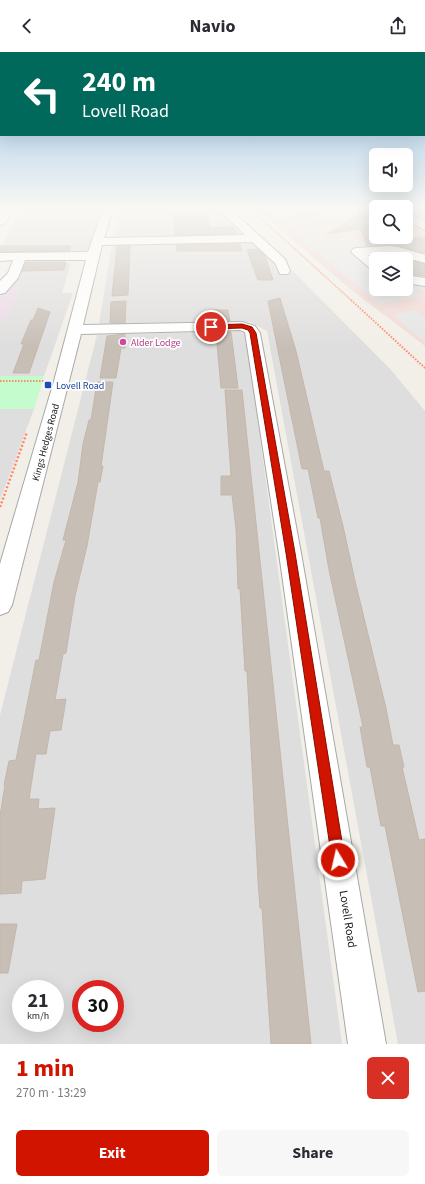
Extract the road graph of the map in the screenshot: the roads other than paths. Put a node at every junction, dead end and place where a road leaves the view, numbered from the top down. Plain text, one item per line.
1 (274, 255) edge
2 (93, 256) joint
3 (0, 257) edge
4 (20, 257) junction
5 (413, 257) edge
6 (425, 259) edge
7 (284, 271) dead end
8 (413, 280) edge
9 (425, 282) edge
10 (0, 290) edge
11 (74, 330) junction
12 (4, 576) edge
13 (0, 605) edge
14 (368, 1044) edge

1 - 7 street
2 - 4 street
2 - 11 street, Kings Hedges Road
3 - 4 street
4 - 10 street
5 - 6 street
8 - 9 street
11 - 12 street, Kings Hedges Road
11 - 14 street, Lovell Road
12 - 13 street, Kings Hedges Road

